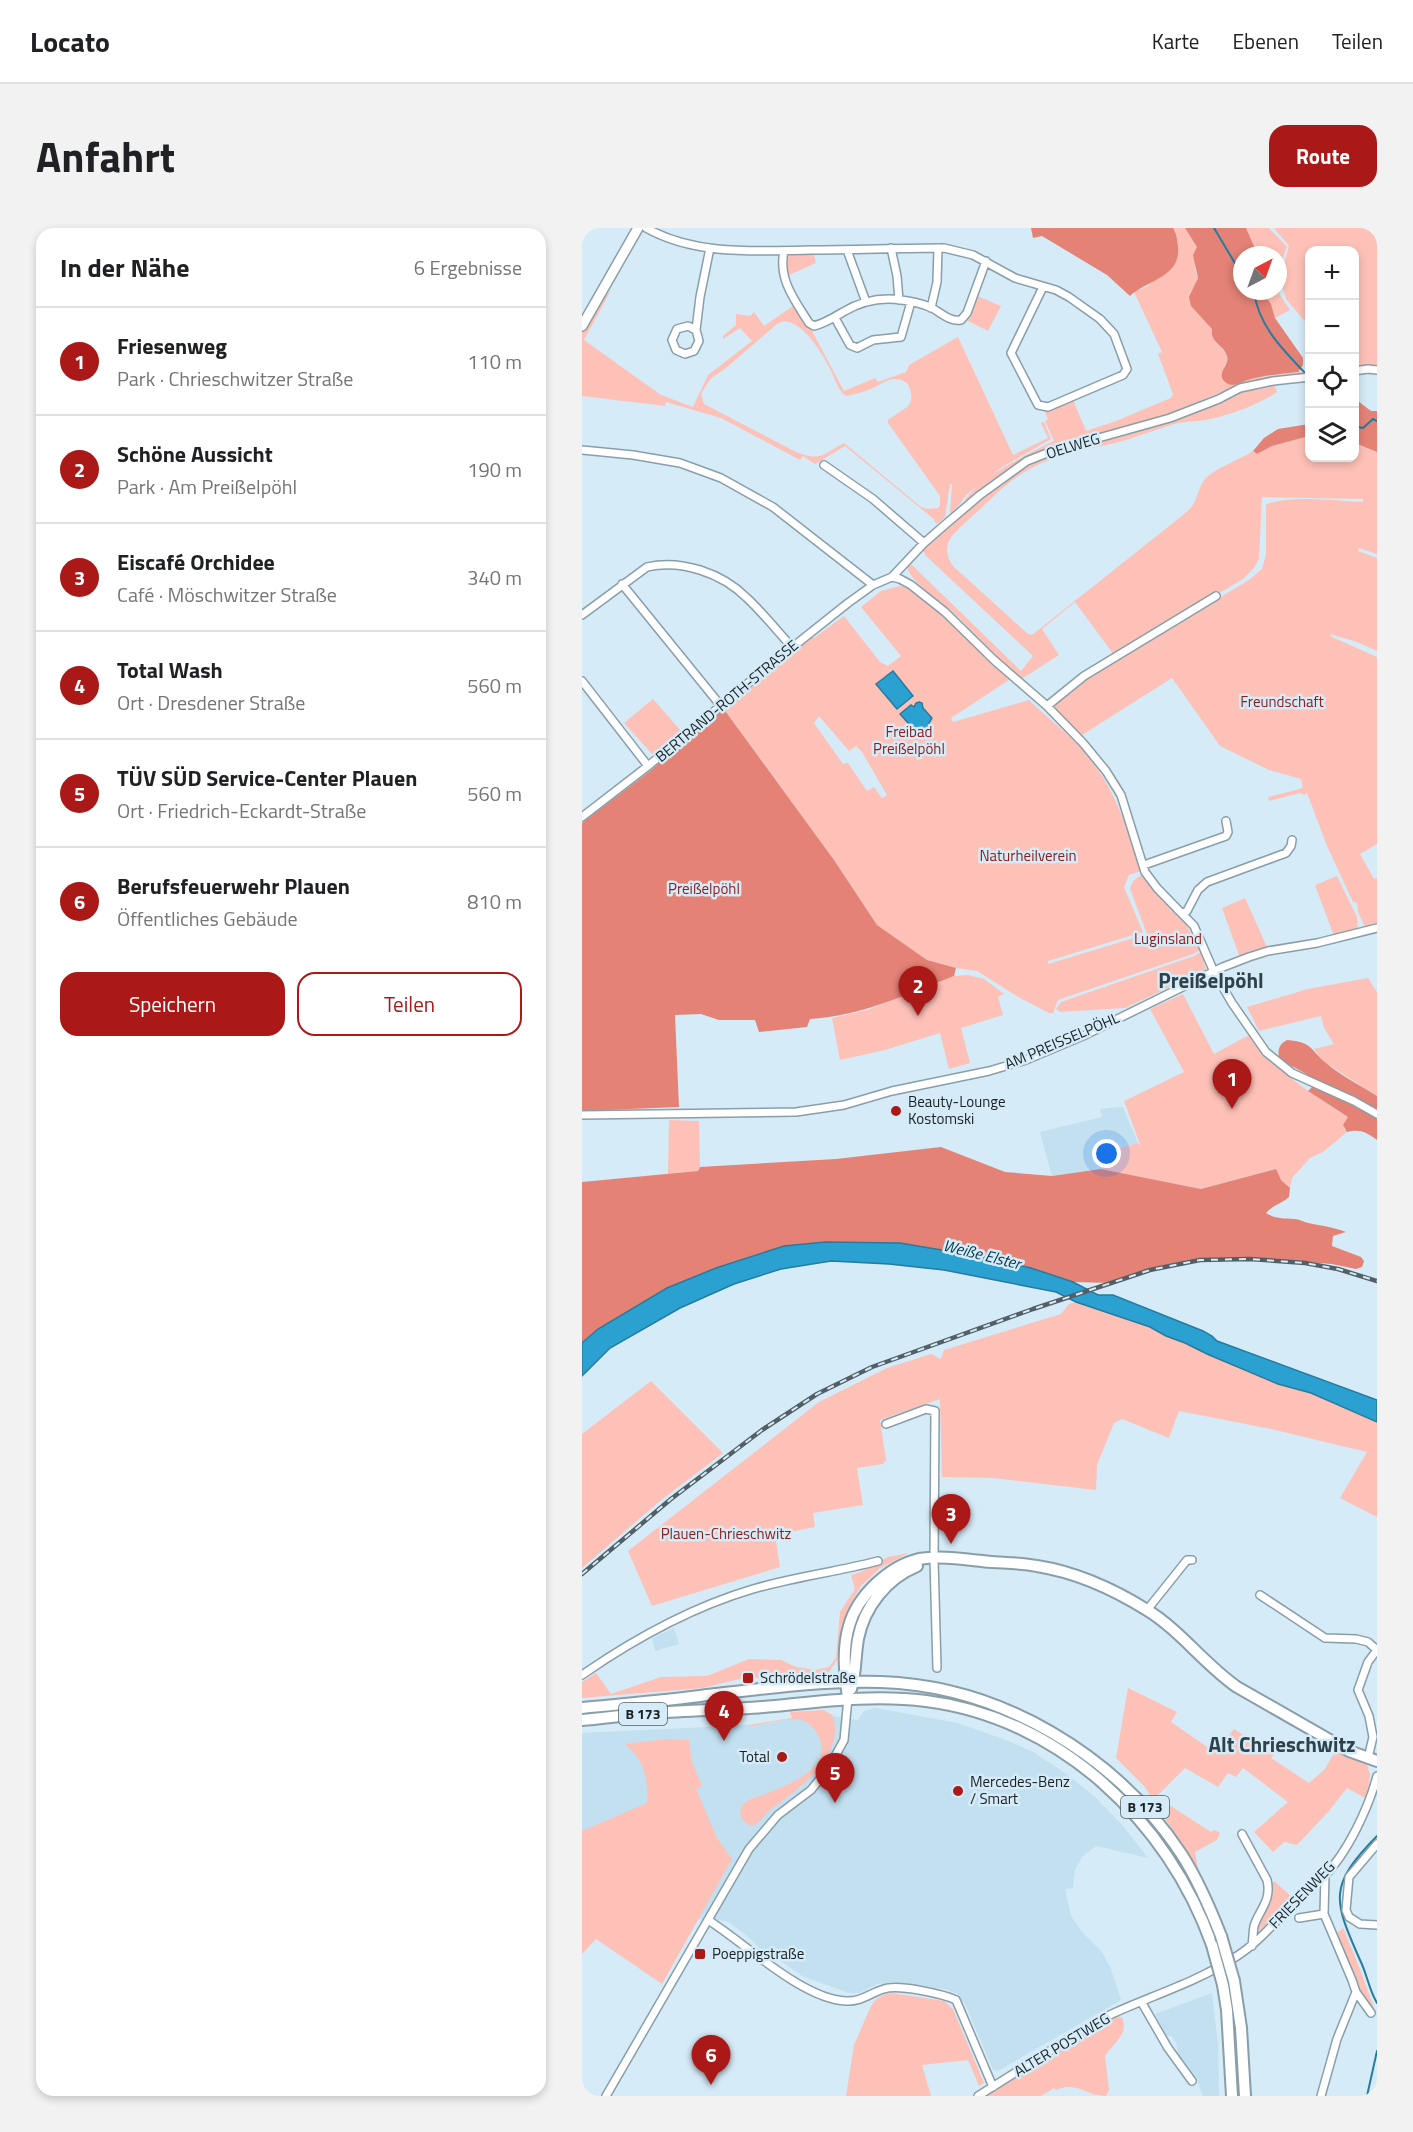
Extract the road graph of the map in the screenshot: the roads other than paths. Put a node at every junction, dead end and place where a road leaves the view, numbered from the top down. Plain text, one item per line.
1 (638, 228) edge
2 (646, 228) edge
3 (710, 248) junction
4 (891, 248) junction
5 (938, 248) junction
6 (847, 250) junction
7 (784, 251) junction
8 (986, 261) junction
9 (1043, 287) junction
10 (899, 300) junction
11 (866, 302) junction
12 (911, 302) junction
13 (931, 308) junction
14 (835, 318) junction
15 (582, 326) edge
16 (696, 330) junction
17 (1359, 370) edge
18 (1377, 370) edge
19 (1305, 378) edge
20 (582, 450) edge
21 (824, 465) dead end
22 (924, 543) junction
23 (892, 578) junction
24 (622, 584) junction
25 (873, 585) junction
26 (1216, 596) dead end
27 (582, 615) edge
28 (792, 647) junction
29 (582, 681) edge
30 (590, 690) junction
31 (582, 694) edge
32 (721, 706) junction
33 (1047, 706) junction
34 (648, 766) junction
35 (582, 817) edge
36 (1226, 821) dead end
37 (1292, 840) dead end
38 (1143, 865) junction
39 (1176, 909) junction
40 (1377, 928) edge
41 (1214, 972) junction
42 (1377, 1114) edge
43 (582, 1115) edge
44 (886, 1424) dead end
45 (934, 1559) junction
46 (1192, 1560) dead end
47 (878, 1562) dead end
48 (1260, 1595) dead end
49 (1147, 1610) junction
50 (1377, 1650) edge
51 (937, 1668) dead end
52 (582, 1675) edge
53 (849, 1681) junction
54 (848, 1698) junction
55 (582, 1708) edge
56 (582, 1720) edge
57 (1373, 1760) edge
58 (1377, 1776) edge
59 (1242, 1834) dead end
60 (1377, 1844) edge
61 (1326, 1875) junction
62 (1324, 1914) junction
63 (1299, 1918) dead end
64 (708, 1920) junction
65 (1377, 1925) edge
66 (1252, 1946) junction
67 (1214, 1969) joint
68 (1228, 1983) junction
69 (1356, 1992) junction
70 (1142, 2003) junction
71 (1371, 2013) dead end
72 (1192, 2081) dead end
73 (993, 2087) junction
74 (606, 2096) edge
75 (978, 2096) edge
76 (1233, 2096) edge
77 (1245, 2096) edge
78 (1322, 2096) edge

1 - 15 street
2 - 3 street
3 - 7 street
3 - 16 street
4 - 5 street
4 - 6 street
4 - 10 street
5 - 8 street
5 - 13 street
6 - 7 street
6 - 11 street
7 - 14 street
8 - 9 street
8 - 13 street
9 - 9 street
10 - 11 street
10 - 12 street
11 - 14 street
12 - 13 street
12 - 14 street
16 - 16 street
17 - 18 street
19 - 22 street, OELWEG
20 - 25 street
21 - 22 street
22 - 23 street, OELWEG
23 - 25 street, OELWEG
23 - 33 street
24 - 27 street
24 - 28 street
24 - 32 street
25 - 28 street, BERTRAND-ROTH-STRASSE
26 - 33 street
28 - 32 street, BERTRAND-ROTH-STRASSE
29 - 30 street
30 - 31 street
30 - 34 street
32 - 34 street, BERTRAND-ROTH-STRASSE
33 - 38 street
34 - 35 street, BERTRAND-ROTH-STRASSE
36 - 38 street
37 - 39 street
38 - 39 street
39 - 41 street
40 - 41 street, AM PREISSELPÖHL
41 - 42 street
41 - 43 street, AM PREISSELPÖHL
44 - 45 street
45 - 49 main road
45 - 51 street
45 - 53 main road
46 - 49 street
47 - 52 street
48 - 50 street
49 - 57 main road
50 - 57 street
53 - 54 main road
53 - 55 main road, B 173
53 - 68 main road, B 173, bridge
54 - 56 main road, B 173
54 - 64 street
54 - 68 main road, B 173, bridge
58 - 61 street, FRIESENWEG
59 - 66 street, FRIESENWEG
60 - 65 street
61 - 62 street
61 - 66 street, FRIESENWEG
62 - 63 street
62 - 69 street
64 - 73 street
64 - 74 street
66 - 67 street, FRIESENWEG
67 - 70 street, ALTER POSTWEG
68 - 76 main road, B 173
68 - 77 main road, B 173
69 - 71 street
69 - 78 street
70 - 72 street
70 - 73 street, ALTER POSTWEG
73 - 75 street, ALTER POSTWEG

